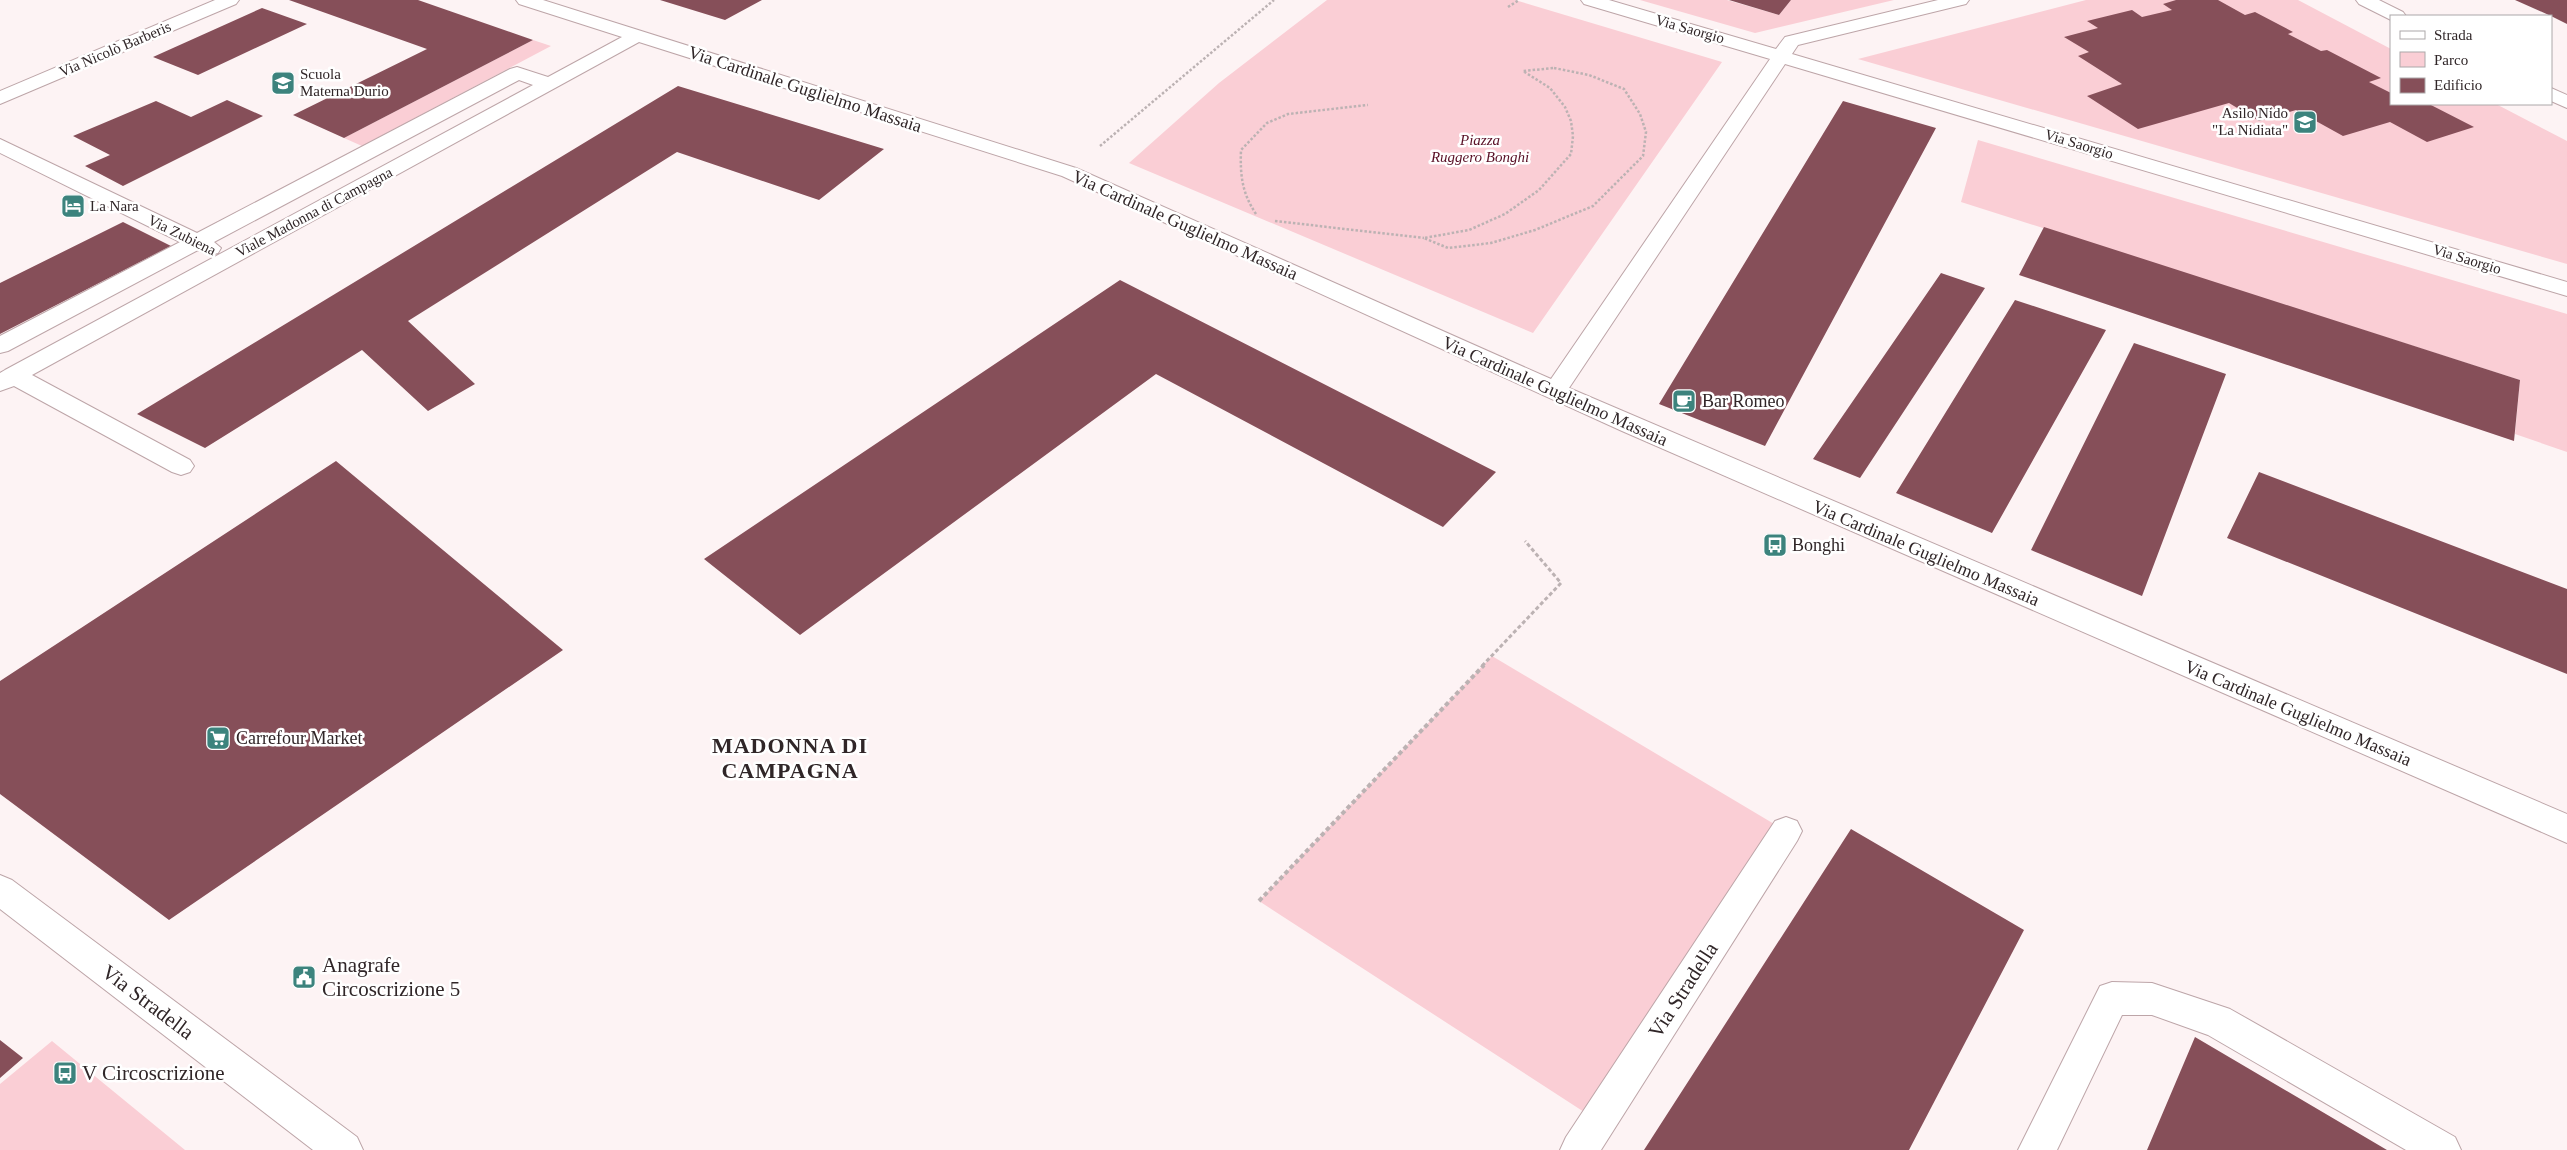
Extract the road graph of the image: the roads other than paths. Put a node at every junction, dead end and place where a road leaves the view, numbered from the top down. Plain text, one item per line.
1 (230, 0) edge
2 (525, 0) edge
3 (1590, 0) edge
4 (1960, 0) edge
5 (2365, 0) edge
6 (2395, 15) edge
7 (637, 36) junction
8 (1782, 56) junction
9 (550, 84) junction
10 (2552, 94) edge
11 (0, 98) edge
12 (2567, 102) edge
13 (0, 145) edge
14 (198, 242) junction
15 (229, 258) junction
16 (2567, 289) edge
17 (0, 346) edge
18 (7, 379) edge
19 (1555, 391) junction
20 (181, 466) dead end
21 (2567, 829) edge
22 (1786, 831) dead end
23 (0, 890) edge
24 (344, 1150) edge
25 (1579, 1150) edge
26 (2037, 1150) edge
27 (2442, 1150) edge

1 - 11 street, Via Nicolò Barberis
2 - 7 street, Via Cardinale Guglielmo Massaia
3 - 8 street, Via Saorgio
4 - 8 street
5 - 6 street
7 - 9 street, Viale Madonna di Campagna
7 - 19 street, Via Cardinale Guglielmo Massaia
8 - 16 street, Via Saorgio
8 - 19 street
9 - 14 street, Viale Madonna di Campagna
9 - 15 street, Viale Madonna di Campagna
10 - 12 street
13 - 14 street, Via Zubiena
14 - 15 street, Via Zubiena
14 - 17 street, Viale Madonna di Campagna
15 - 18 street, Viale Madonna di Campagna
18 - 20 street
19 - 21 street, Via Cardinale Guglielmo Massaia
22 - 25 street, Via Stradella
23 - 24 street, Via Stradella
26 - 27 street

